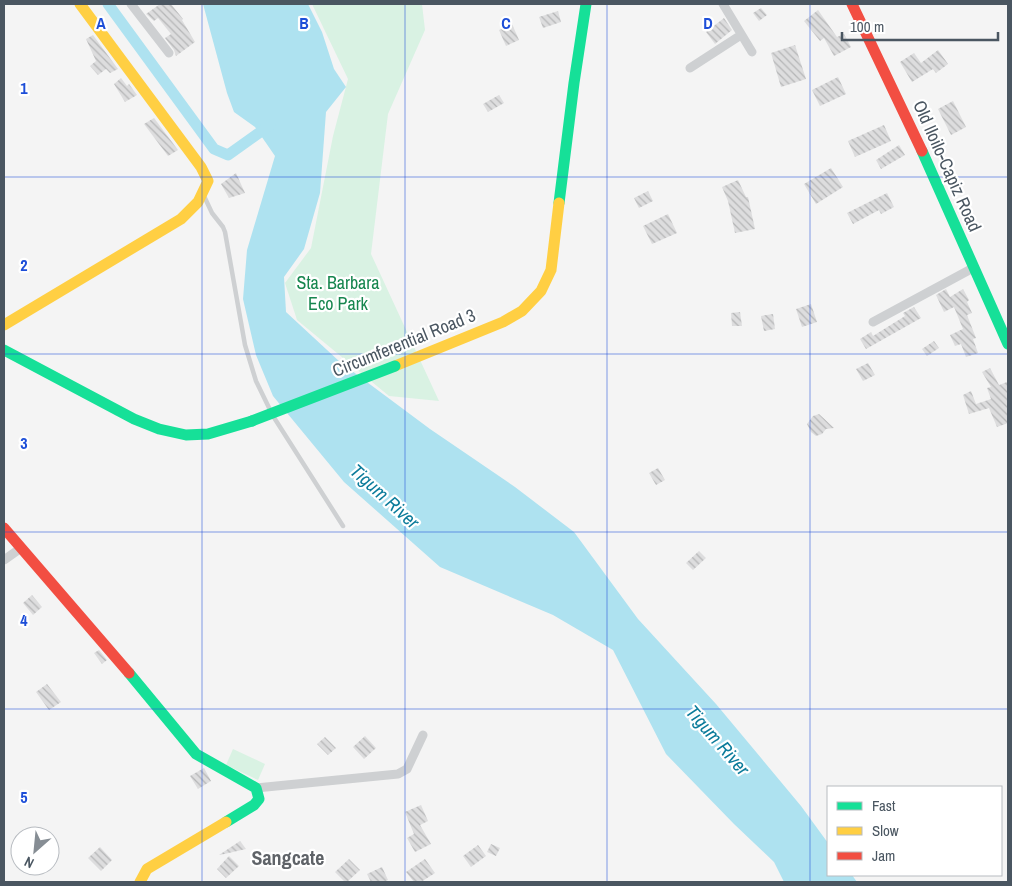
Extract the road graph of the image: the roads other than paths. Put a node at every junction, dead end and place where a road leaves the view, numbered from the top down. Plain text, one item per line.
1 (80, 4) edge
2 (131, 4) edge
3 (586, 4) edge
4 (723, 4) edge
5 (852, 4) edge
6 (742, 35) junction
7 (752, 52) dead end
8 (169, 53) dead end
9 (690, 68) dead end
10 (204, 195) junction
11 (973, 268) junction
12 (873, 322) dead end
13 (4, 325) edge
14 (1008, 344) edge
15 (4, 350) edge
16 (342, 526) dead end
17 (4, 528) edge
18 (21, 548) junction
19 (4, 560) edge
20 (423, 735) dead end
21 (256, 788) junction
22 (140, 882) edge

1 - 10 main road
2 - 8 street
3 - 15 main road, Circumferential Road 3, bridge
4 - 6 street
5 - 11 main road, Old Iloilo-Capiz Road
6 - 7 street
6 - 9 street
10 - 13 main road
10 - 16 lane
11 - 12 street
11 - 14 main road, Old Iloilo-Capiz Road
17 - 18 main road
18 - 19 street
18 - 21 main road
20 - 21 street
21 - 22 main road

